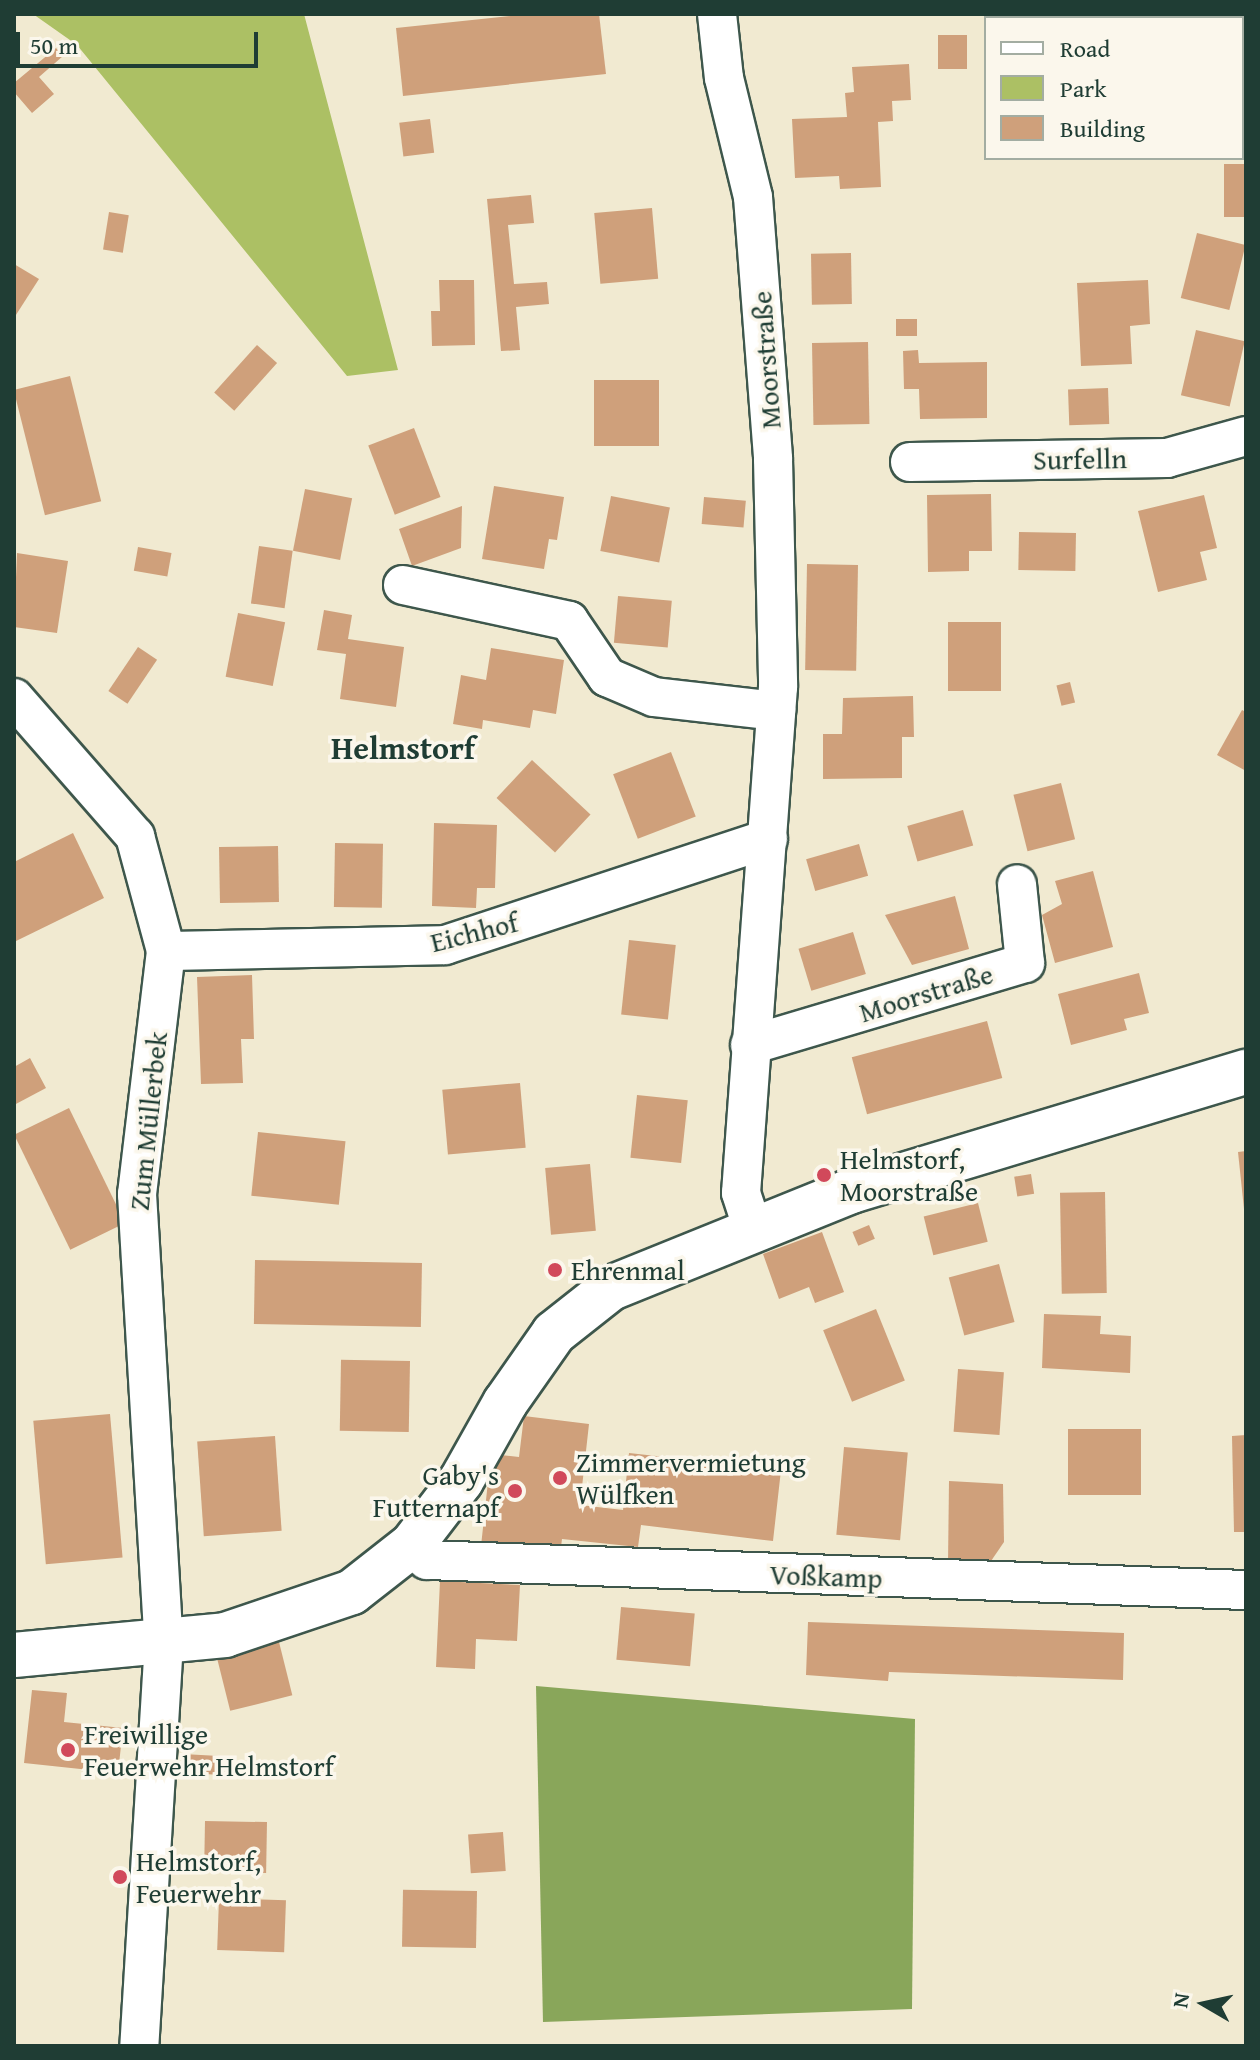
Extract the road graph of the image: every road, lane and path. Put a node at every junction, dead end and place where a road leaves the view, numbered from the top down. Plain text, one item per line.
1 (717, 14) edge
2 (1246, 436) edge
3 (910, 462) dead end
4 (403, 585) dead end
5 (14, 698) edge
6 (776, 711) junction
7 (768, 839) junction
8 (1017, 884) dead end
9 (166, 951) junction
10 (750, 1045) junction
11 (1246, 1072) edge
12 (752, 1227) junction
13 (412, 1545) junction
14 (1246, 1590) edge
15 (164, 1642) junction
16 (14, 1655) edge
17 (139, 2046) edge

1 - 6 street, Moorstraße
2 - 3 street, Surfelln
4 - 6 street
5 - 9 street, Zum Müllerbek
6 - 7 street, Moorstraße
7 - 9 street, Eichhof
7 - 10 street, Moorstraße
8 - 10 street, Moorstraße
9 - 15 street, Zum Müllerbek
10 - 12 street, Moorstraße
11 - 12 main road
12 - 13 main road
13 - 14 street, Voßkamp
13 - 15 main road
15 - 16 main road
15 - 17 street, Zum Müllerbek

